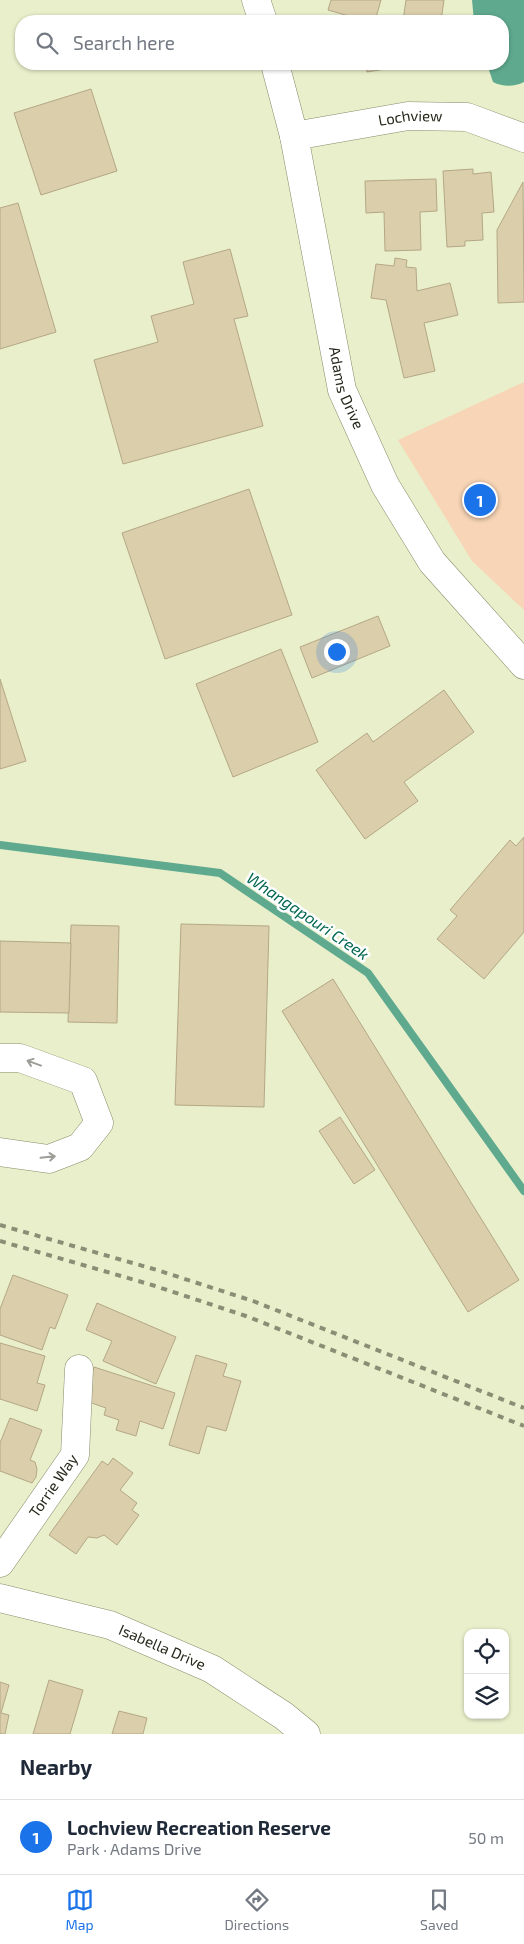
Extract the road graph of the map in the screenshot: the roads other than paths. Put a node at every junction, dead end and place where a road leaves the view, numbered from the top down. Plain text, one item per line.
1 (256, 0) edge
2 (261, 15) edge
3 (277, 70) edge
4 (294, 136) junction
5 (524, 138) edge
6 (524, 665) edge
7 (0, 1058) edge
8 (0, 1152) edge
9 (79, 1369) dead end
10 (0, 1563) edge
11 (0, 1598) edge
12 (306, 1734) edge

1 - 2 street
3 - 4 street, Adams Drive
4 - 5 street, Lochview
4 - 6 street, Adams Drive
8 -> 7 street
9 - 10 street, Torrie Way
11 - 12 street, Isabella Drive

